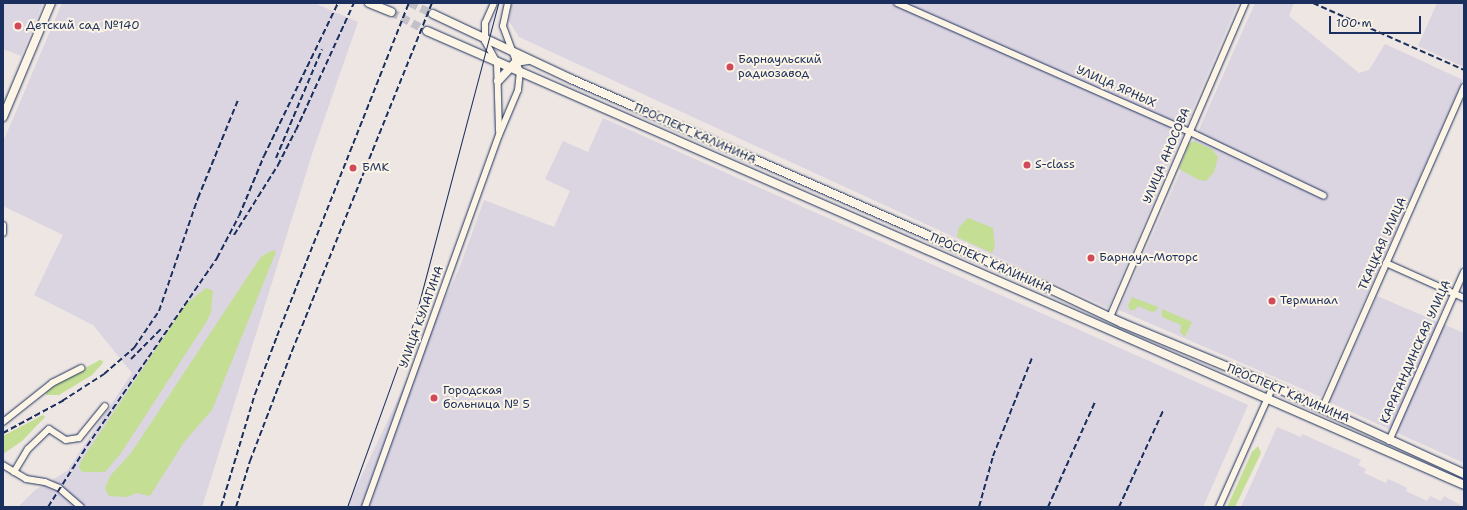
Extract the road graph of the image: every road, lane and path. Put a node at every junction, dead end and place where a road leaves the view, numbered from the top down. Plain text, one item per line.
1 (51, 3) edge
2 (369, 3) edge
3 (494, 3) edge
4 (508, 3) edge
5 (897, 3) edge
6 (1245, 3) edge
7 (391, 12) tunnel mouth
8 (433, 14) tunnel mouth
9 (427, 31) tunnel mouth
10 (488, 42) junction
11 (511, 52) junction
12 (529, 60) junction
13 (516, 62) junction
14 (497, 63) junction
15 (508, 68) junction
16 (520, 72) junction
17 (498, 81) junction
18 (1464, 87) edge
19 (3, 117) edge
20 (1190, 132) junction
21 (499, 135) junction
22 (1324, 196) dead end
23 (3, 225) edge
24 (3, 233) edge
25 (1386, 263) junction
26 (1464, 272) edge
27 (1454, 294) junction
28 (1464, 298) edge
29 (1110, 317) junction
30 (1105, 327) junction
31 (81, 368) dead end
32 (1273, 386) junction
33 (1267, 399) junction
34 (105, 406) dead end
35 (1322, 409) junction
36 (1316, 419) junction
37 (3, 422) edge
38 (1389, 441) junction
39 (3, 465) edge
40 (14, 472) junction
41 (1464, 474) edge
42 (1464, 485) edge
43 (81, 507) edge
44 (365, 507) edge
45 (1219, 507) edge

1 - 19 main road
2 - 7 main road
3 - 10 street
4 - 11 street, УЛИЦА КУЛАГИНА
5 - 20 street, УЛИЦА ЯРНЫХ
6 - 20 street, УЛИЦА АНОСОВА
8 - 10 main road
9 - 14 main road, ПРОСПЕКТ КАЛИНИНА
10 - 11 main road, ПРОСПЕКТ КАЛИНИНА
10 - 14 street, УЛИЦА КУЛАГИНА
11 - 12 main road, ПРОСПЕКТ КАЛИНИНА
11 - 13 street, УЛИЦА КУЛАГИНА
12 - 13 main road
12 - 29 main road, ПРОСПЕКТ КАЛИНИНА
13 - 15 main road
13 - 16 street, УЛИЦА КУЛАГИНА
14 - 15 main road, ПРОСПЕКТ КАЛИНИНА
14 - 17 street, УЛИЦА КУЛАГИНА
15 - 16 main road, ПРОСПЕКТ КАЛИНИНА
15 - 17 main road
16 - 21 street, УЛИЦА КУЛАГИНА
16 - 30 main road, ПРОСПЕКТ КАЛИНИНА
17 - 21 street, УЛИЦА КУЛАГИНА
18 - 25 street, ТКАЦКАЯ УЛИЦА
20 - 22 street, УЛИЦА ЯРНЫХ
20 - 29 street, УЛИЦА АНОСОВА
21 - 44 street, УЛИЦА КУЛАГИНА
23 - 24 street
25 - 27 street
25 - 35 street, ТКАЦКАЯ УЛИЦА
26 - 27 street, КАРАГАНДИНСКАЯ УЛИЦА
27 - 28 street
27 - 38 street, КАРАГАНДИНСКАЯ УЛИЦА
29 - 30 main road
29 - 32 main road, ПРОСПЕКТ КАЛИНИНА
30 - 33 main road, ПРОСПЕКТ КАЛИНИНА
31 - 37 street
32 - 33 street
32 - 35 main road, ПРОСПЕКТ КАЛИНИНА
33 - 36 main road, ПРОСПЕКТ КАЛИНИНА
33 - 45 street
34 - 40 street
35 - 36 main road
35 - 38 main road, ПРОСПЕКТ КАЛИНИНА
36 - 42 main road, ПРОСПЕКТ КАЛИНИНА
38 - 41 main road, ПРОСПЕКТ КАЛИНИНА
39 - 40 street
40 - 43 street

